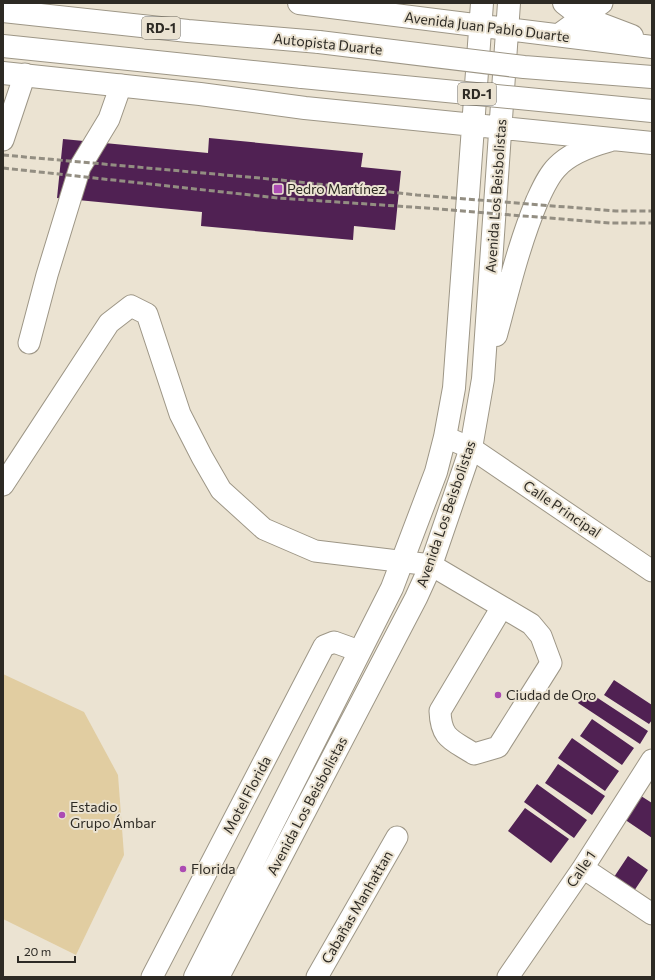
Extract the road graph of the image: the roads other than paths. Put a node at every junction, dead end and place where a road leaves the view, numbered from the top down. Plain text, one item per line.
1 (299, 3) edge
2 (482, 3) edge
3 (509, 3) edge
4 (564, 3) edge
5 (602, 3) edge
6 (3, 12) edge
7 (582, 17) junction
8 (480, 26) junction
9 (507, 29) junction
10 (558, 35) junction
11 (652, 43) edge
12 (3, 46) edge
13 (652, 47) edge
14 (3, 73) edge
15 (26, 74) junction
16 (652, 77) edge
17 (121, 85) junction
18 (652, 111) edge
19 (472, 124) junction
20 (501, 128) junction
21 (614, 139) junction
22 (3, 140) edge
23 (652, 143) edge
24 (29, 343) dead end
25 (483, 379) junction
26 (445, 437) junction
27 (471, 448) junction
28 (3, 485) edge
29 (401, 561) junction
30 (431, 566) junction
31 (652, 571) edge
32 (502, 607) junction
33 (359, 651) junction
34 (652, 760) edge
35 (397, 837) dead end
36 (583, 868) junction
37 (652, 914) edge
38 (152, 977) edge
39 (195, 977) edge
40 (218, 977) edge
41 (317, 977) edge
42 (508, 977) edge

1 - 8 main road, Avenida Juan Pablo Duarte
2 - 8 main road, Avenida Los Beisbolistas
3 - 9 main road, Avenida Los Beisbolistas
4 - 7 main road
5 - 7 street
6 - 16 main road, Autopista Duarte / RD-1, bridge
7 - 10 street
7 - 11 main road
8 - 9 main road, Avenida Juan Pablo Duarte
8 - 19 main road, Avenida Los Beisbolistas
9 - 10 main road, Avenida Juan Pablo Duarte
9 - 20 main road, Avenida Los Beisbolistas
10 - 13 main road, Avenida Juan Pablo Duarte
12 - 18 main road, RD-1, bridge
14 - 15 main road
15 - 17 main road
15 - 22 street
17 - 19 main road
17 - 24 street
19 - 20 main road
19 - 26 main road, Avenida Los Beisbolistas
20 - 21 main road
20 - 25 main road, Avenida Los Beisbolistas
21 - 23 main road
21 - 25 main road
25 - 27 main road, Avenida Los Beisbolistas
26 - 27 street, Calle Principal
26 - 29 main road, Avenida Los Beisbolistas
27 - 30 main road, Avenida Los Beisbolistas
27 - 31 street, Calle Principal
28 - 29 street
29 - 30 street
29 - 33 main road, Avenida Los Beisbolistas
30 - 32 street
30 - 40 main road, Avenida Los Beisbolistas
32 - 32 street
33 - 38 street, Motel Florida
33 - 39 main road, Avenida Los Beisbolistas
34 - 36 street, Calle 1
35 - 41 street, Cabañas Manhattan
36 - 37 street
36 - 42 street, Calle 1

